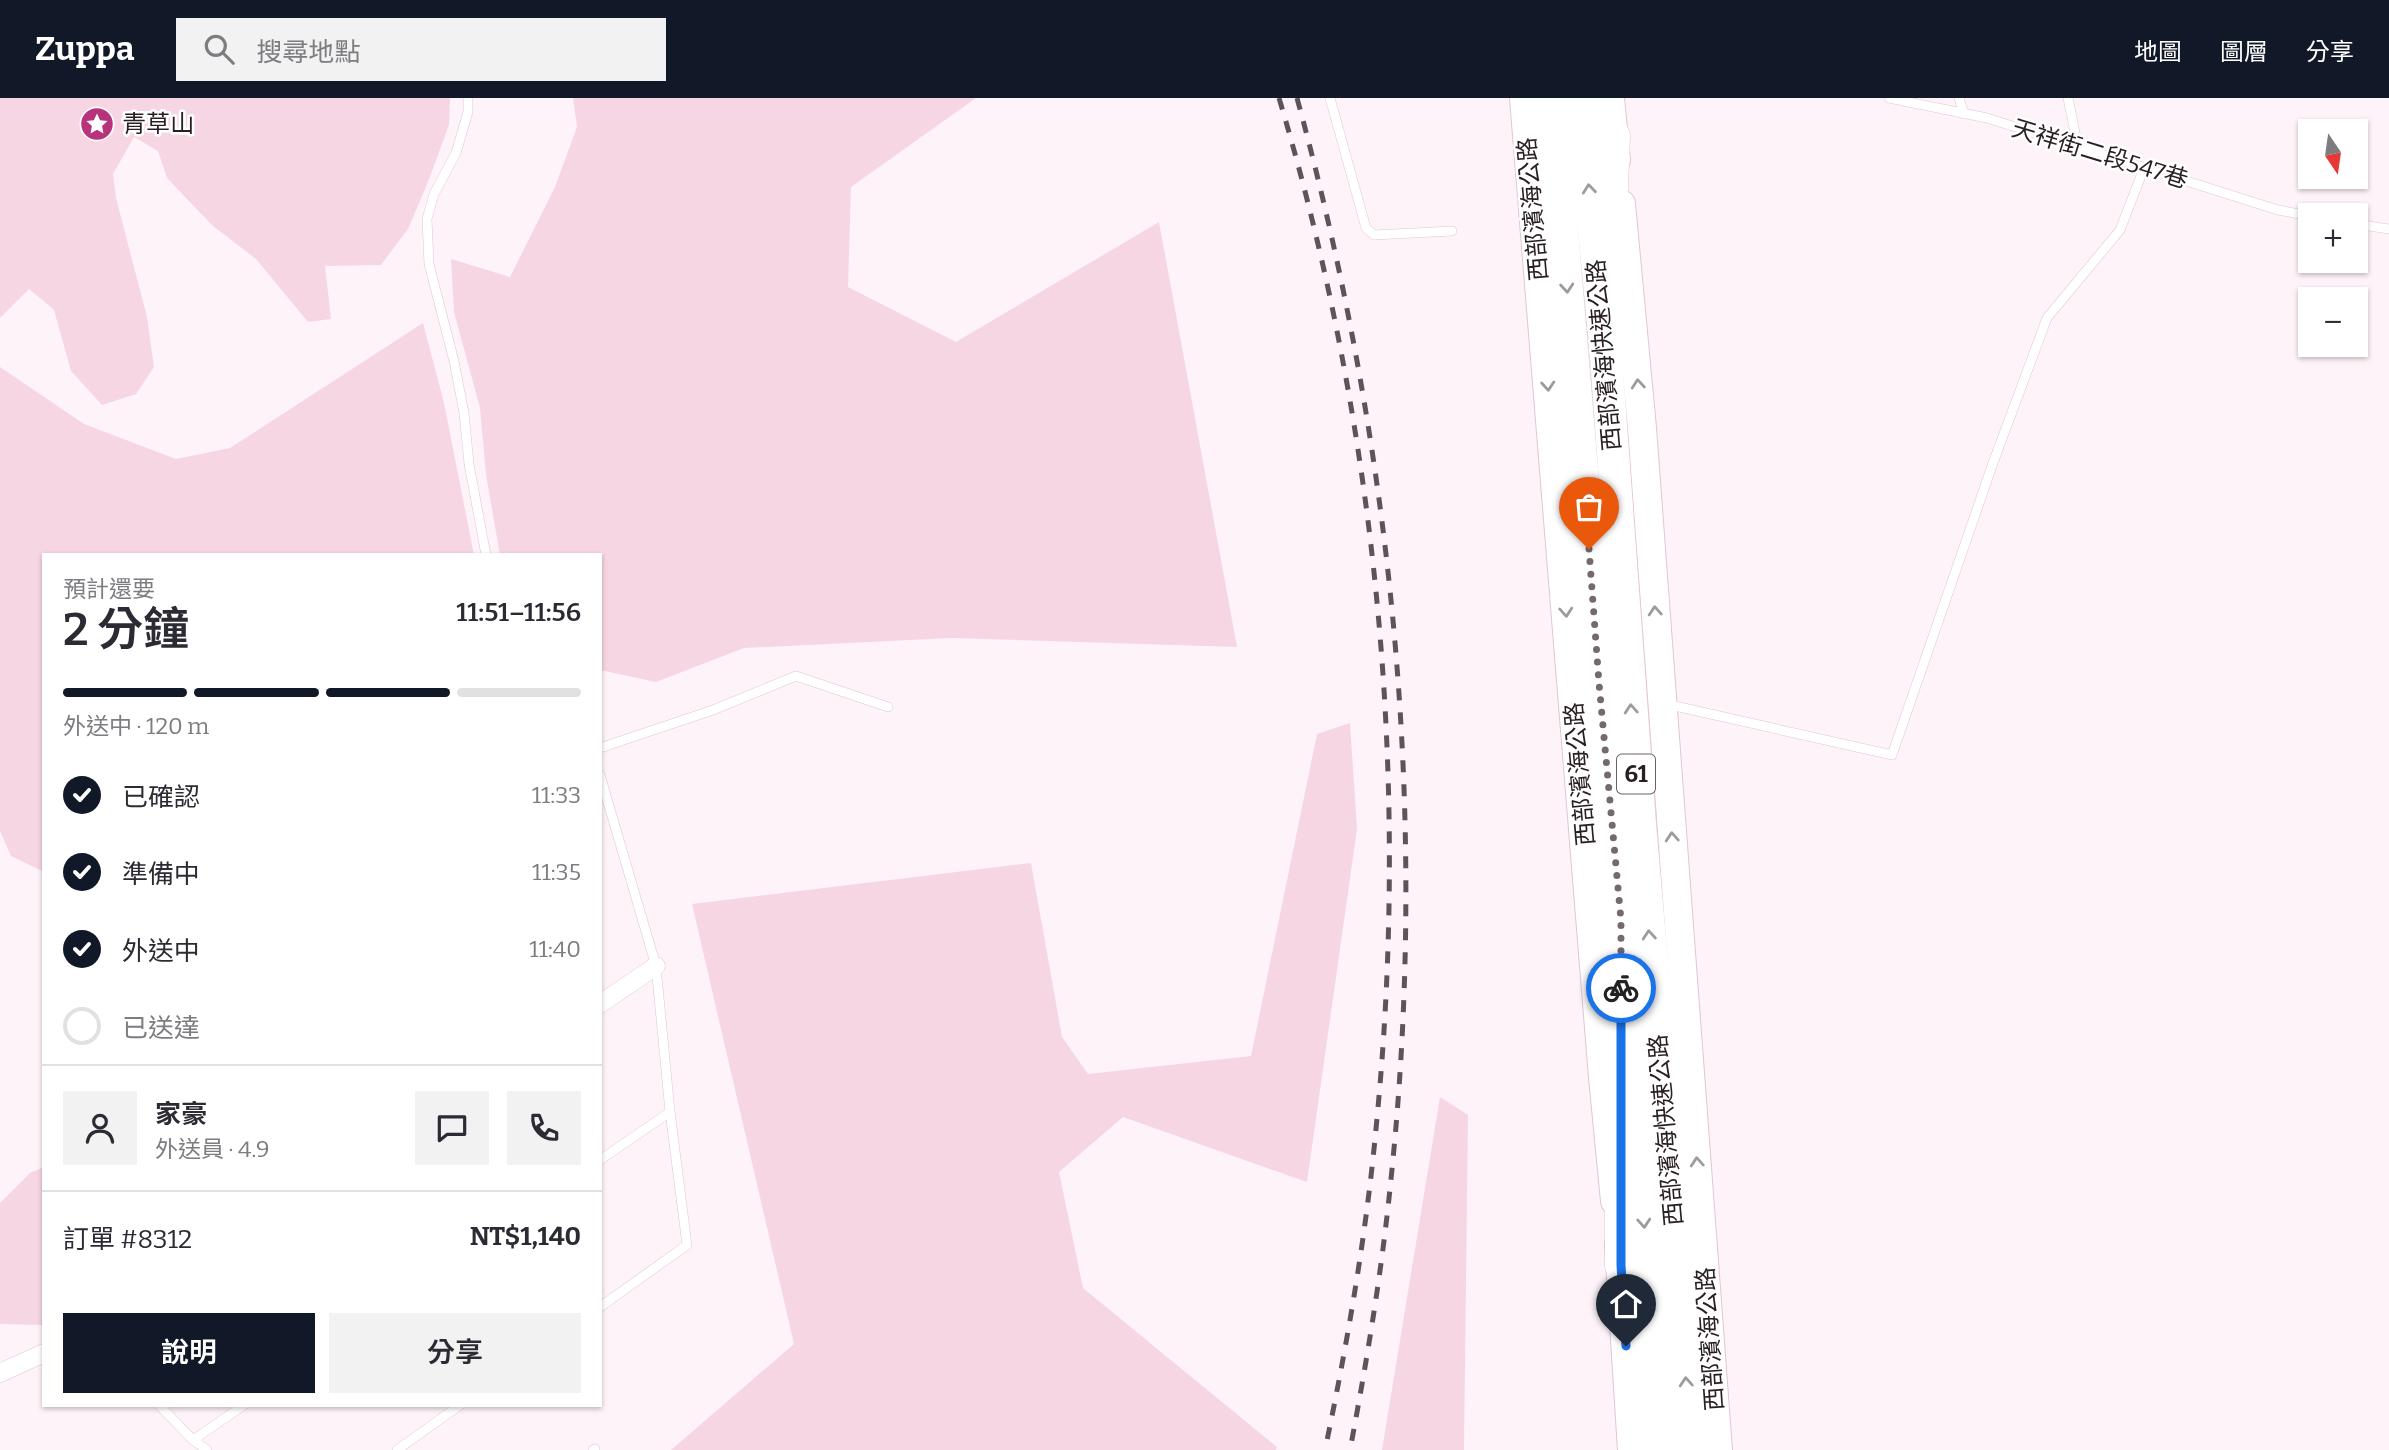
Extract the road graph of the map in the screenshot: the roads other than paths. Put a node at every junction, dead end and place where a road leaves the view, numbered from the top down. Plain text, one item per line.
1 (468, 98) edge
2 (1330, 98) edge
3 (1524, 98) edge
4 (1551, 98) edge
5 (1581, 98) edge
6 (1610, 98) edge
7 (1889, 98) edge
8 (1959, 98) edge
9 (2068, 98) edge
10 (1964, 114) junction
11 (1614, 136) junction
12 (2078, 147) junction
13 (2144, 168) junction
14 (2298, 213) edge
15 (2368, 226) edge
16 (2389, 229) edge
17 (1452, 231) dead end
18 (1605, 343) junction
19 (486, 553) edge
20 (1661, 704) junction
21 (888, 707) dead end
22 (602, 747) edge
23 (602, 782) edge
24 (1621, 920) junction
25 (656, 966) junction
26 (602, 1003) edge
27 (670, 1112) junction
28 (602, 1159) edge
29 (1621, 1265) junction
30 (602, 1306) edge
31 (42, 1354) edge
32 (0, 1373) edge
33 (161, 1407) edge
34 (241, 1407) edge
35 (457, 1407) edge
36 (193, 1440) junction
37 (207, 1450) edge
38 (397, 1450) edge
39 (1632, 1450) edge
40 (1661, 1450) edge
41 (1691, 1450) edge
42 (1718, 1450) edge

1 - 19 lane
2 - 17 lane
3 -> 29 main road, 西部濱海公路 / 61
4 -> 24 highway, 西部濱海快速公路 / 61
18 -> 5 highway, 西部濱海快速公路 / 61
6 - 11 main road, 西部濱海公路 / 61
7 - 10 lane, 天祥街二段547巷
8 - 10 lane
9 - 12 lane
10 - 12 lane, 天祥街二段547巷
11 - 18 highway
20 -> 11 main road, 西部濱海公路 / 61
12 - 13 lane, 天祥街二段547巷
13 - 14 lane, 天祥街二段547巷
13 - 20 lane
15 - 16 lane
41 -> 18 highway, 西部濱海快速公路 / 61
42 -> 20 main road, 西部濱海公路 / 61
21 - 22 lane
23 - 25 lane
24 - 29 highway
24 -> 40 highway, 西部濱海快速公路 / 61
25 - 26 street
25 - 27 lane
27 - 28 lane
27 - 30 lane
29 - 39 main road, 西部濱海公路 / 61
31 - 32 street
33 - 36 lane
34 - 36 lane
35 - 38 lane
36 - 37 lane

